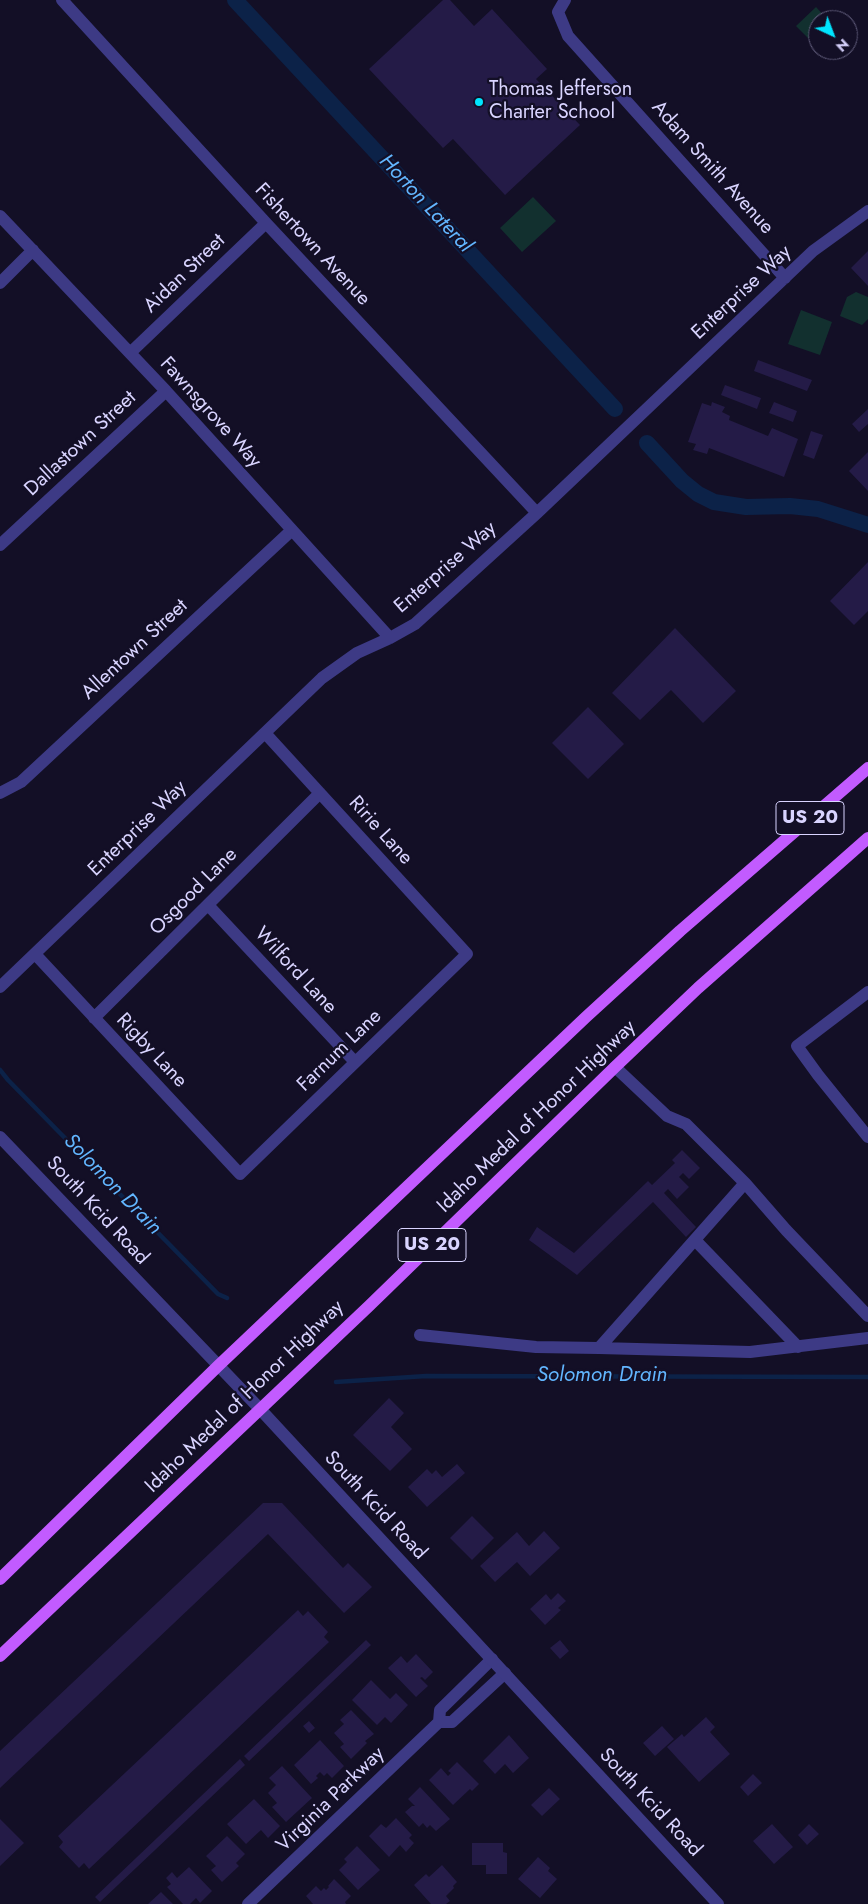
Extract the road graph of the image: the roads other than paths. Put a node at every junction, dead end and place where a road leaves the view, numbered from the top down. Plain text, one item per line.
1 (62, 0) edge
2 (564, 0) edge
3 (868, 211) edge
4 (0, 216) edge
5 (266, 223) junction
6 (33, 250) junction
7 (786, 278) junction
8 (0, 282) edge
9 (130, 352) junction
10 (166, 391) junction
11 (537, 513) junction
12 (292, 530) junction
13 (0, 545) edge
14 (390, 638) junction
15 (265, 734) junction
16 (868, 768) edge
17 (0, 793) edge
18 (320, 793) junction
19 (868, 838) edge
20 (208, 905) junction
21 (34, 954) junction
22 (467, 954) joint
23 (0, 987) edge
24 (868, 992) edge
25 (94, 1018) junction
26 (355, 1062) junction
27 (615, 1067) junction
28 (0, 1137) edge
29 (868, 1137) edge
30 (240, 1174) joint
31 (745, 1183) junction
32 (695, 1240) junction
33 (868, 1316) edge
34 (420, 1335) dead end
35 (868, 1338) edge
36 (798, 1347) junction
37 (599, 1348) junction
38 (218, 1366) junction
39 (260, 1409) junction
40 (0, 1579) edge
41 (0, 1656) edge
42 (492, 1659) junction
43 (505, 1673) junction
44 (439, 1722) junction
45 (248, 1904) edge
46 (718, 1904) edge

1 - 5 street, Fishertown Avenue
2 - 7 street, Adam Smith Avenue
3 - 7 street, Enterprise Way
4 - 6 street, Fawnsgrove Way
5 - 9 street, Aidan Street
5 - 11 street, Fishertown Avenue
6 - 8 street
6 - 9 street, Fawnsgrove Way
7 - 11 street, Enterprise Way
9 - 10 street, Fawnsgrove Way
10 - 12 street, Fawnsgrove Way
10 - 13 street, Dallastown Street
11 - 14 street, Enterprise Way
12 - 14 street, Fawnsgrove Way
12 - 17 street, Allentown Street
14 - 15 street, Enterprise Way
15 - 18 street, Ririe Lane
15 - 21 street, Enterprise Way
16 - 38 main road, Idaho Medal of Honor Highway / US 20
18 - 20 street, Osgood Lane
18 - 22 street, Ririe Lane
19 - 27 main road, Idaho Medal of Honor Highway / US 20
20 - 25 street, Osgood Lane
20 - 26 street, Wilford Lane
21 - 23 street, Enterprise Way
21 - 25 street, Rigby Lane
22 - 26 street, Farnum Lane
24 - 29 street
25 - 30 street, Rigby Lane
26 - 30 street, Farnum Lane
27 - 31 street
27 - 39 main road, Idaho Medal of Honor Highway / US 20
28 - 38 street, South Kcid Road
31 - 32 street
31 - 33 street
32 - 36 street
32 - 37 street
34 - 37 street
35 - 36 street
36 - 37 street
38 - 39 street, South Kcid Road
38 - 40 main road, Idaho Medal of Honor Highway
39 - 41 main road, Idaho Medal of Honor Highway / US 20
39 - 42 street, South Kcid Road
42 - 43 street, South Kcid Road
42 - 44 street, Virginia Parkway
43 - 44 street, Virginia Parkway
43 - 46 street, South Kcid Road
44 - 45 street, Virginia Parkway

